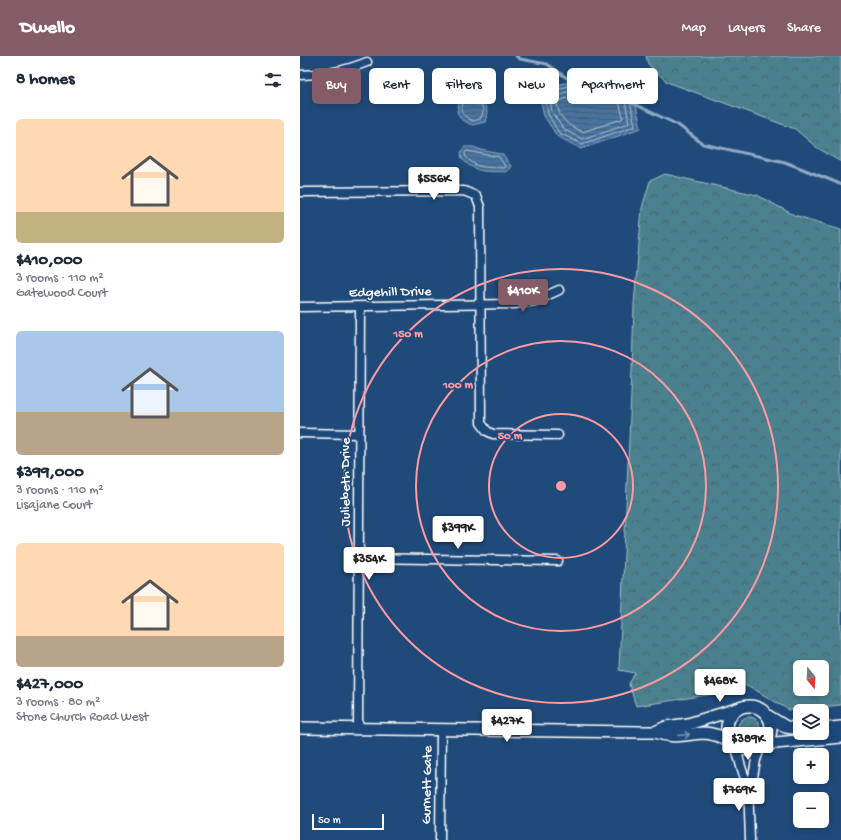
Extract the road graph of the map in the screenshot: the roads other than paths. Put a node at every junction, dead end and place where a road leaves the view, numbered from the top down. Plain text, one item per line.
1 (367, 62) dead end
2 (300, 75) edge
3 (300, 192) edge
4 (559, 290) dead end
5 (480, 304) junction
6 (300, 307) edge
7 (360, 307) junction
8 (300, 433) edge
9 (359, 434) junction
10 (558, 435) dead end
11 (359, 558) junction
12 (558, 561) dead end
13 (737, 709) junction
14 (768, 716) junction
15 (841, 727) edge
16 (300, 728) edge
17 (358, 728) junction
18 (793, 728) edge
19 (829, 728) edge
20 (441, 731) junction
21 (655, 732) junction
22 (841, 737) edge
23 (733, 743) junction
24 (762, 745) junction
25 (748, 783) junction
26 (440, 840) edge
27 (750, 840) edge

1 - 2 street
3 - 5 street
4 - 5 street, Edgehill Drive
5 - 7 street, Edgehill Drive
5 - 10 street
6 - 7 street, Edgehill Drive
7 - 9 street, Juliebeth Drive
8 - 9 street
9 - 11 street, Juliebeth Drive
11 - 12 street
11 - 17 street, Juliebeth Drive
13 - 14 main road
13 - 21 main road
13 - 23 main road
14 - 18 main road
14 - 24 main road
15 - 19 main road
16 - 17 main road
17 - 20 main road
20 - 21 main road
20 - 26 street, Gurnett Gate
21 -> 23 main road
22 - 24 main road
23 - 24 main road
23 - 25 street
24 - 25 street
25 - 27 street

